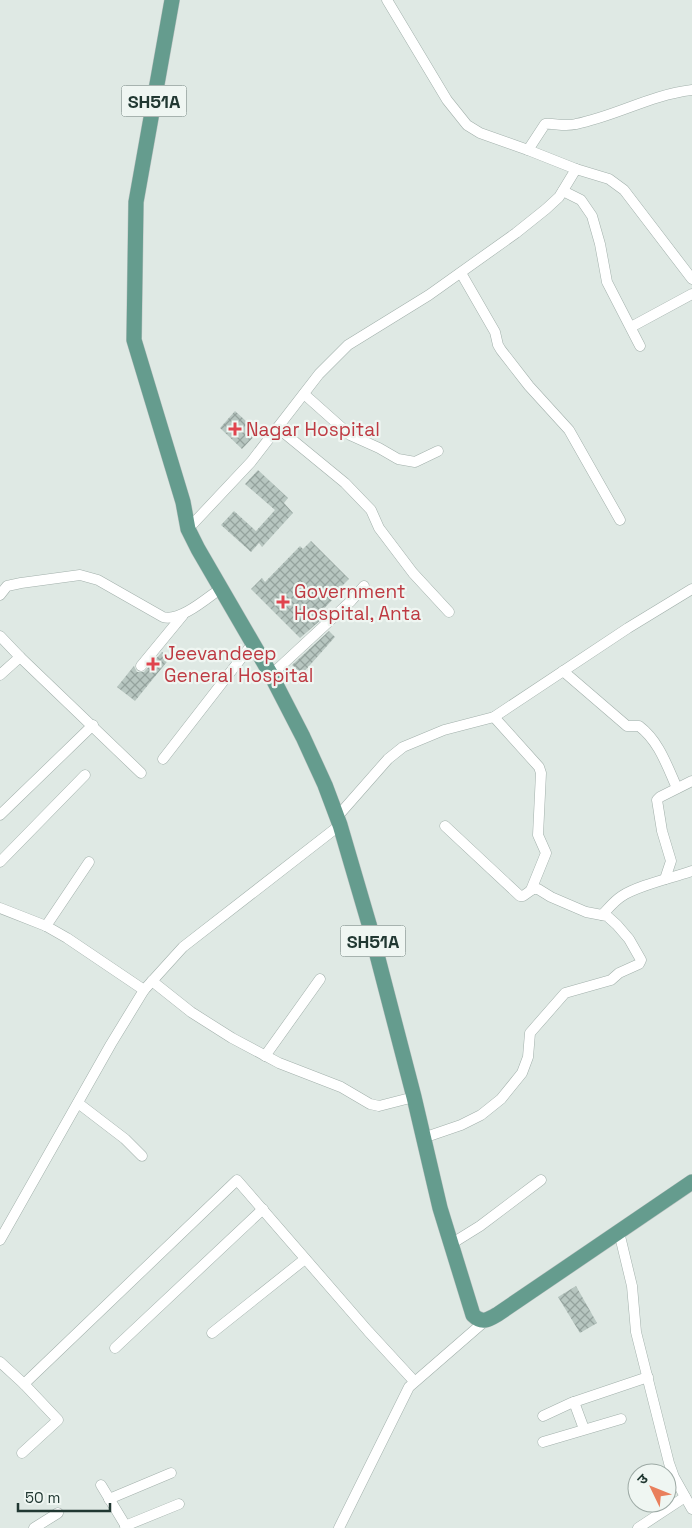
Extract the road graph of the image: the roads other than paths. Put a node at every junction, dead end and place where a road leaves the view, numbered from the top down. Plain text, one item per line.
1 (172, 0) edge
2 (387, 0) edge
3 (692, 90) edge
4 (528, 150) junction
5 (576, 169) junction
6 (564, 191) junction
7 (461, 273) junction
8 (692, 279) edge
9 (692, 294) edge
10 (631, 328) junction
11 (640, 346) dead end
12 (304, 394) junction
13 (278, 428) junction
14 (438, 451) dead end
15 (620, 520) dead end
16 (188, 529) junction
17 (364, 586) dead end
18 (220, 589) junction
19 (692, 589) edge
20 (0, 595) edge
21 (449, 612) dead end
22 (184, 613) junction
23 (0, 636) edge
24 (253, 644) junction
25 (20, 657) junction
26 (141, 666) dead end
27 (563, 671) junction
28 (0, 675) edge
29 (271, 675) junction
30 (494, 716) junction
31 (93, 725) junction
32 (163, 759) dead end
33 (141, 773) dead end
34 (86, 775) dead end
35 (692, 781) edge
36 (677, 788) junction
37 (0, 815) edge
38 (338, 821) junction
39 (445, 826) dead end
40 (0, 862) edge
41 (89, 862) dead end
42 (692, 872) edge
43 (665, 879) junction
44 (531, 890) junction
45 (0, 908) edge
46 (602, 915) junction
47 (46, 926) junction
48 (320, 979) dead end
49 (152, 980) junction
50 (144, 990) junction
51 (265, 1056) junction
52 (414, 1097) junction
53 (78, 1103) junction
54 (423, 1138) junction
55 (142, 1156) dead end
56 (540, 1180) dead end
57 (692, 1182) edge
58 (263, 1209) junction
59 (619, 1232) junction
60 (0, 1240) edge
61 (451, 1244) junction
62 (305, 1259) junction
63 (485, 1321) junction
64 (212, 1333) dead end
65 (115, 1348) dead end
66 (0, 1362) edge
67 (648, 1377) junction
68 (414, 1382) junction
69 (24, 1384) junction
70 (574, 1402) junction
71 (543, 1416) dead end
72 (621, 1419) dead end
73 (584, 1429) junction
74 (543, 1442) dead end
75 (22, 1453) dead end
76 (171, 1473) dead end
77 (101, 1485) dead end
78 (685, 1497) junction
79 (109, 1499) junction
80 (179, 1504) dead end
81 (692, 1509) edge
82 (58, 1513) dead end
83 (126, 1527) edge
84 (34, 1528) edge
85 (339, 1528) edge
86 (638, 1528) edge

1 - 16 main road, SH51A
2 - 4 street
3 - 4 street
4 - 5 street
5 - 6 street
5 - 8 street
6 - 7 street
6 - 10 street
7 - 12 street
7 - 15 street
9 - 10 street
10 - 11 street
12 - 13 street
12 - 14 street
13 - 16 street
13 - 21 street
16 - 18 main road, SH51A
17 - 29 street
18 - 22 street
18 - 24 main road, SH51A
19 - 27 street
20 - 22 street
22 - 26 street
23 - 25 street
24 - 29 main road, SH51A
24 - 32 street
25 - 28 street
25 - 31 street
27 - 30 street
27 - 36 street
29 - 38 main road, SH51A
30 - 38 street
30 - 44 street
31 - 33 street
31 - 37 street
34 - 40 street
35 - 36 street
36 - 43 street
38 - 49 street
38 - 52 main road, SH51A
39 - 44 street
41 - 47 street
42 - 43 street
43 - 46 street
44 - 46 street
45 - 47 street
46 - 54 street
47 - 50 street
48 - 51 street
49 - 50 street
49 - 51 street
50 - 53 street
51 - 52 street
52 - 54 main road, SH51A
53 - 55 street
53 - 60 street
54 - 61 main road, SH51A
56 - 61 street
57 - 59 main road
58 - 62 street
58 - 65 street
58 - 69 street
59 - 63 main road
59 - 67 street
61 - 63 main road, SH51A
62 - 64 street
62 - 68 street
63 - 68 street
66 - 69 street
67 - 70 street
67 - 78 street
68 - 85 street
69 - 75 street
70 - 71 street
70 - 73 street
72 - 73 street
73 - 74 street
76 - 79 street
77 - 79 street
78 - 81 street
78 - 86 street
79 - 83 street
80 - 83 street
82 - 84 street

